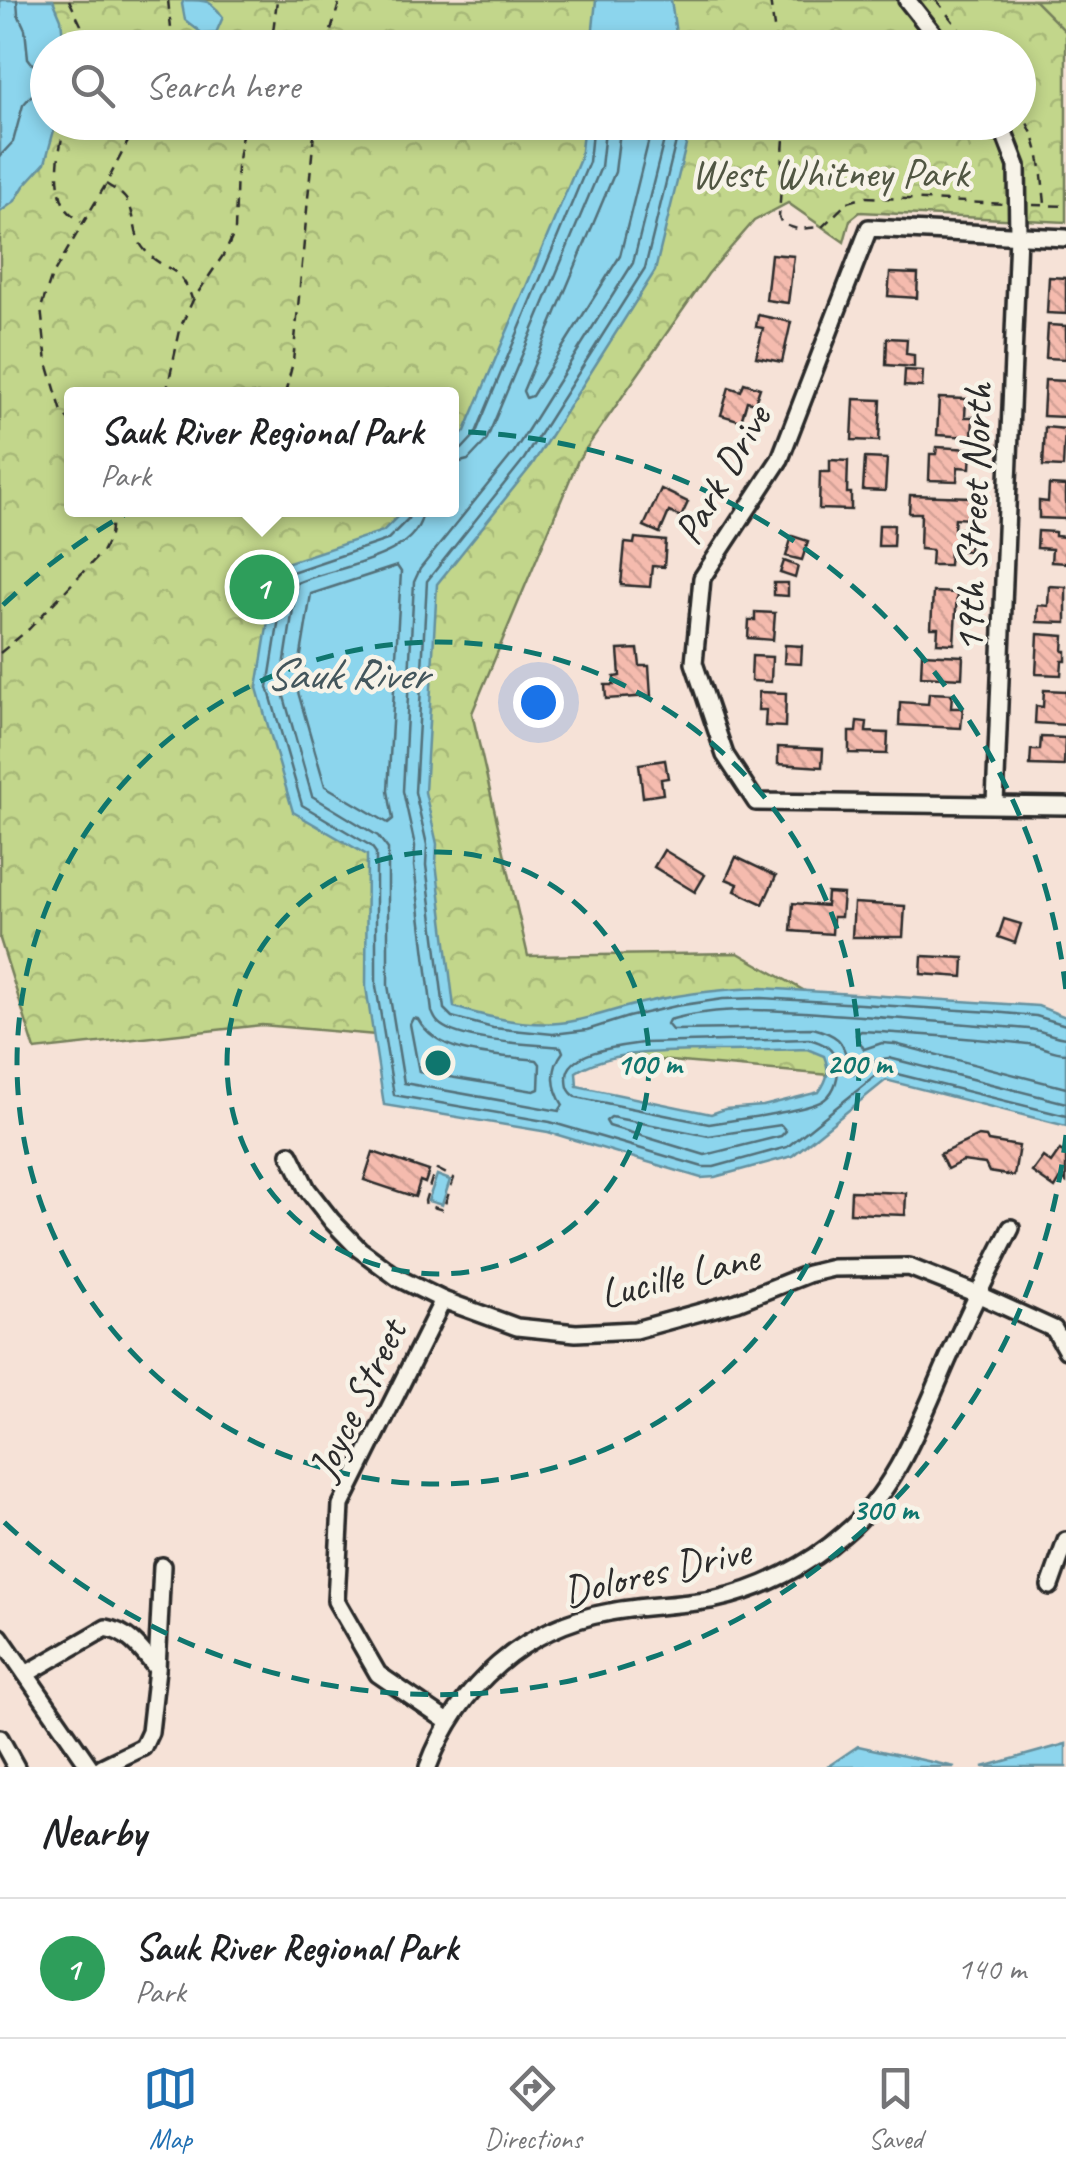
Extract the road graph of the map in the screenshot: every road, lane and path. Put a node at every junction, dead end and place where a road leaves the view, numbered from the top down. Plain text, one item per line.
1 (69, 0) edge
2 (168, 0) edge
3 (277, 0) edge
4 (340, 0) edge
5 (770, 0) edge
6 (907, 0) edge
7 (936, 0) edge
8 (80, 30) edge
9 (171, 30) edge
10 (273, 30) edge
11 (331, 30) edge
12 (775, 30) edge
13 (931, 30) edge
14 (960, 30) edge
15 (62, 140) edge
16 (129, 140) edge
17 (242, 140) edge
18 (313, 140) edge
19 (785, 140) edge
20 (1007, 140) edge
21 (1035, 140) edge
22 (106, 184) junction
23 (1018, 204) junction
24 (1045, 206) junction
25 (1066, 206) edge
26 (82, 224) junction
27 (1018, 236) junction
28 (1066, 238) edge
29 (193, 300) junction
30 (167, 387) edge
31 (287, 387) edge
32 (64, 415) edge
33 (111, 517) edge
34 (0, 654) edge
35 (995, 804) junction
36 (1066, 806) edge
37 (290, 1154) dead end
38 (426, 1205) joint
39 (1011, 1228) dead end
40 (977, 1294) junction
41 (443, 1300) junction
42 (1066, 1350) edge
43 (1066, 1541) edge
44 (162, 1566) dead end
45 (1050, 1586) dead end
46 (1, 1639) edge
47 (157, 1670) junction
48 (26, 1674) junction
49 (448, 1722) junction
50 (0, 1738) edge
51 (16, 1767) edge
52 (90, 1767) edge
53 (102, 1767) edge
54 (428, 1767) edge

1 - 8 path
2 - 9 path
3 - 10 path
4 - 11 path
5 - 12 path
6 - 13 street
7 - 14 path
15 - 26 path
16 - 22 path
17 - 29 path
18 - 31 path
19 - 23 path
20 - 23 street, 19th Street North
21 - 24 path
22 - 26 path
22 - 29 path
23 - 24 path
23 - 27 street, 19th Street North
24 - 25 path
26 - 32 path
27 - 28 street
27 - 35 street, 19th Street North
27 - 35 street, Park Drive
29 - 30 path
33 - 34 path
35 - 36 street, Park Drive
37 - 41 street, Lucille Lane
38 - 38 path
39 - 40 street, Dolores Drive
40 - 41 street, Lucille Lane
40 - 42 street, Lucille Lane
40 - 49 street, Dolores Drive
41 - 49 street, Joyce Street
43 - 45 street
44 - 47 street
46 - 48 street
47 - 48 street
47 - 53 street
48 - 52 street
49 - 54 street, Dolores Drive
50 - 51 street

